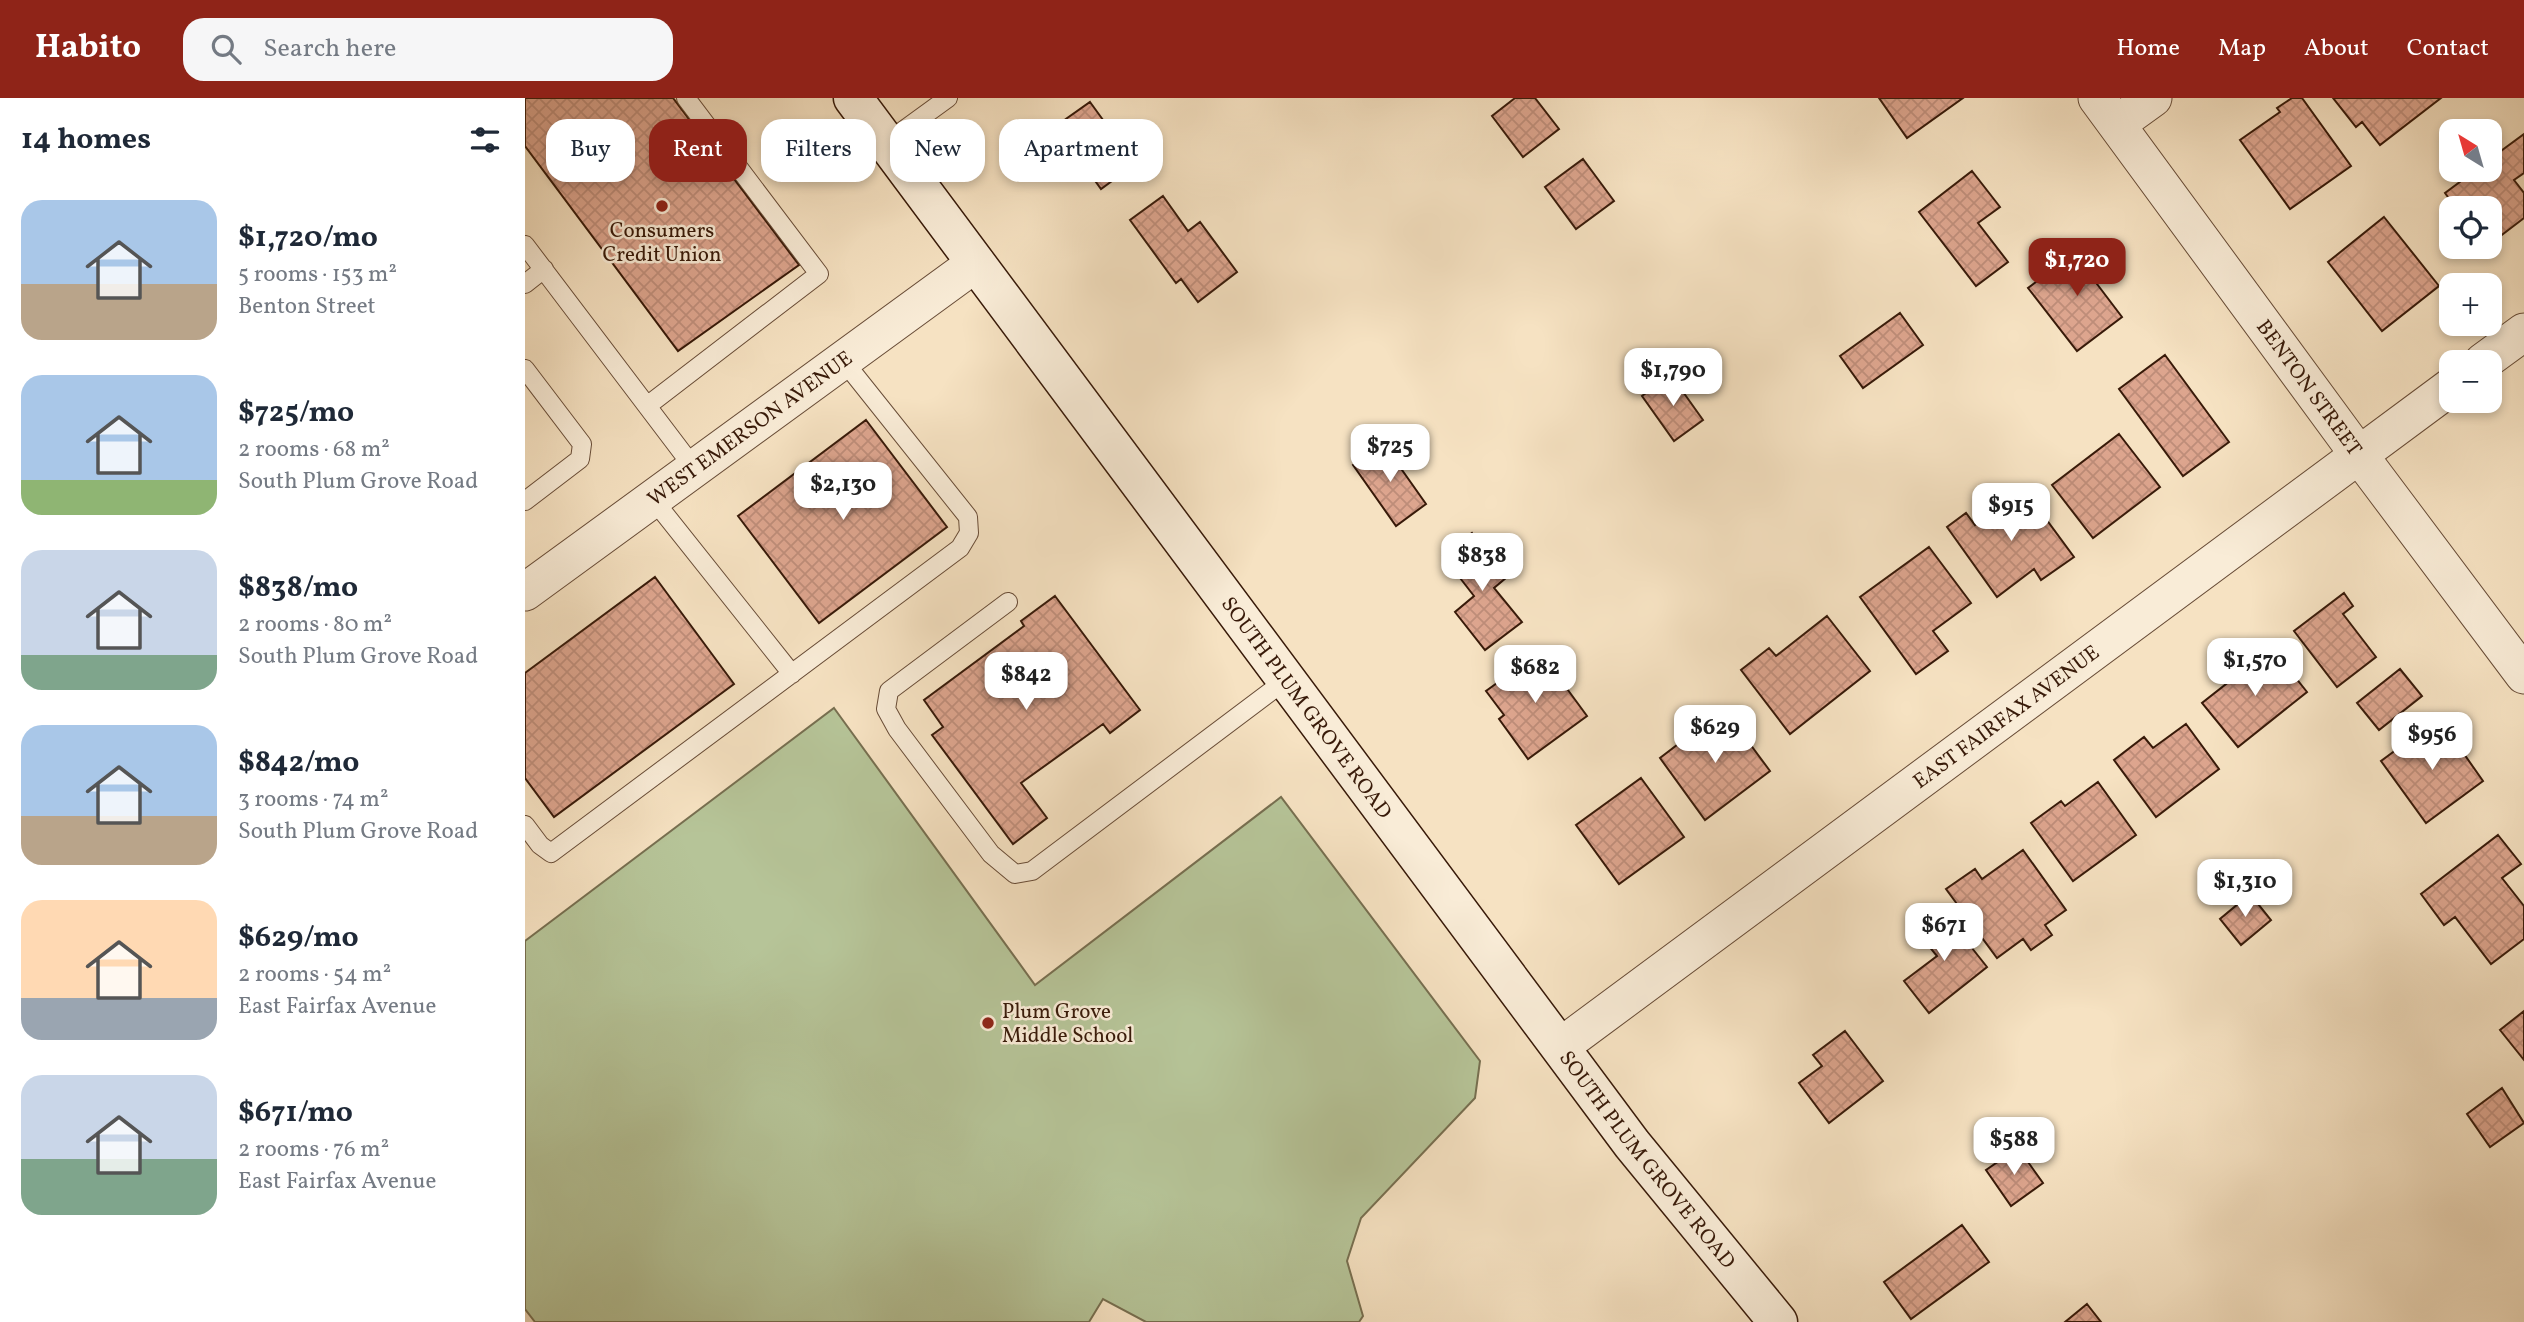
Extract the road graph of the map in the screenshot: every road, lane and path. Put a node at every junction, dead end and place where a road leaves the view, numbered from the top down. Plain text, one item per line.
1 (686, 98) edge
2 (853, 98) edge
3 (949, 98) edge
4 (2153, 98) edge
5 (2107, 111) edge
6 (886, 143) junction
7 (525, 245) edge
8 (976, 263) junction
9 (544, 269) junction
10 (525, 285) edge
11 (2524, 332) edge
12 (2499, 350) edge
13 (842, 359) junction
14 (525, 369) edge
15 (2439, 396) edge
16 (647, 406) junction
17 (2359, 455) junction
18 (694, 468) junction
19 (652, 498) junction
20 (525, 501) edge
21 (525, 592) edge
22 (1008, 602) dead end
23 (792, 674) junction
24 (2524, 675) edge
25 (1286, 680) junction
26 (525, 825) edge
27 (1560, 1047) junction
28 (1773, 1315) edge

1 - 16 lane
2 - 6 main road, SOUTH PLUM GROVE ROAD
3 - 6 lane
4 - 5 street
5 - 17 street, BENTON STREET
6 - 8 main road, SOUTH PLUM GROVE ROAD
7 - 9 lane
8 - 13 street, WEST EMERSON AVENUE
8 - 25 main road, SOUTH PLUM GROVE ROAD
9 - 10 lane
9 - 16 lane
11 - 12 street
13 - 18 street, WEST EMERSON AVENUE
13 - 23 lane
14 - 20 lane
15 - 17 street, EAST FAIRFAX AVENUE
16 - 18 lane
17 - 24 street, BENTON STREET
17 - 27 street, EAST FAIRFAX AVENUE
18 - 19 street, WEST EMERSON AVENUE
19 - 21 street, WEST EMERSON AVENUE
19 - 23 lane
22 - 25 lane
23 - 26 lane
25 - 27 main road, SOUTH PLUM GROVE ROAD
27 - 28 main road, SOUTH PLUM GROVE ROAD

